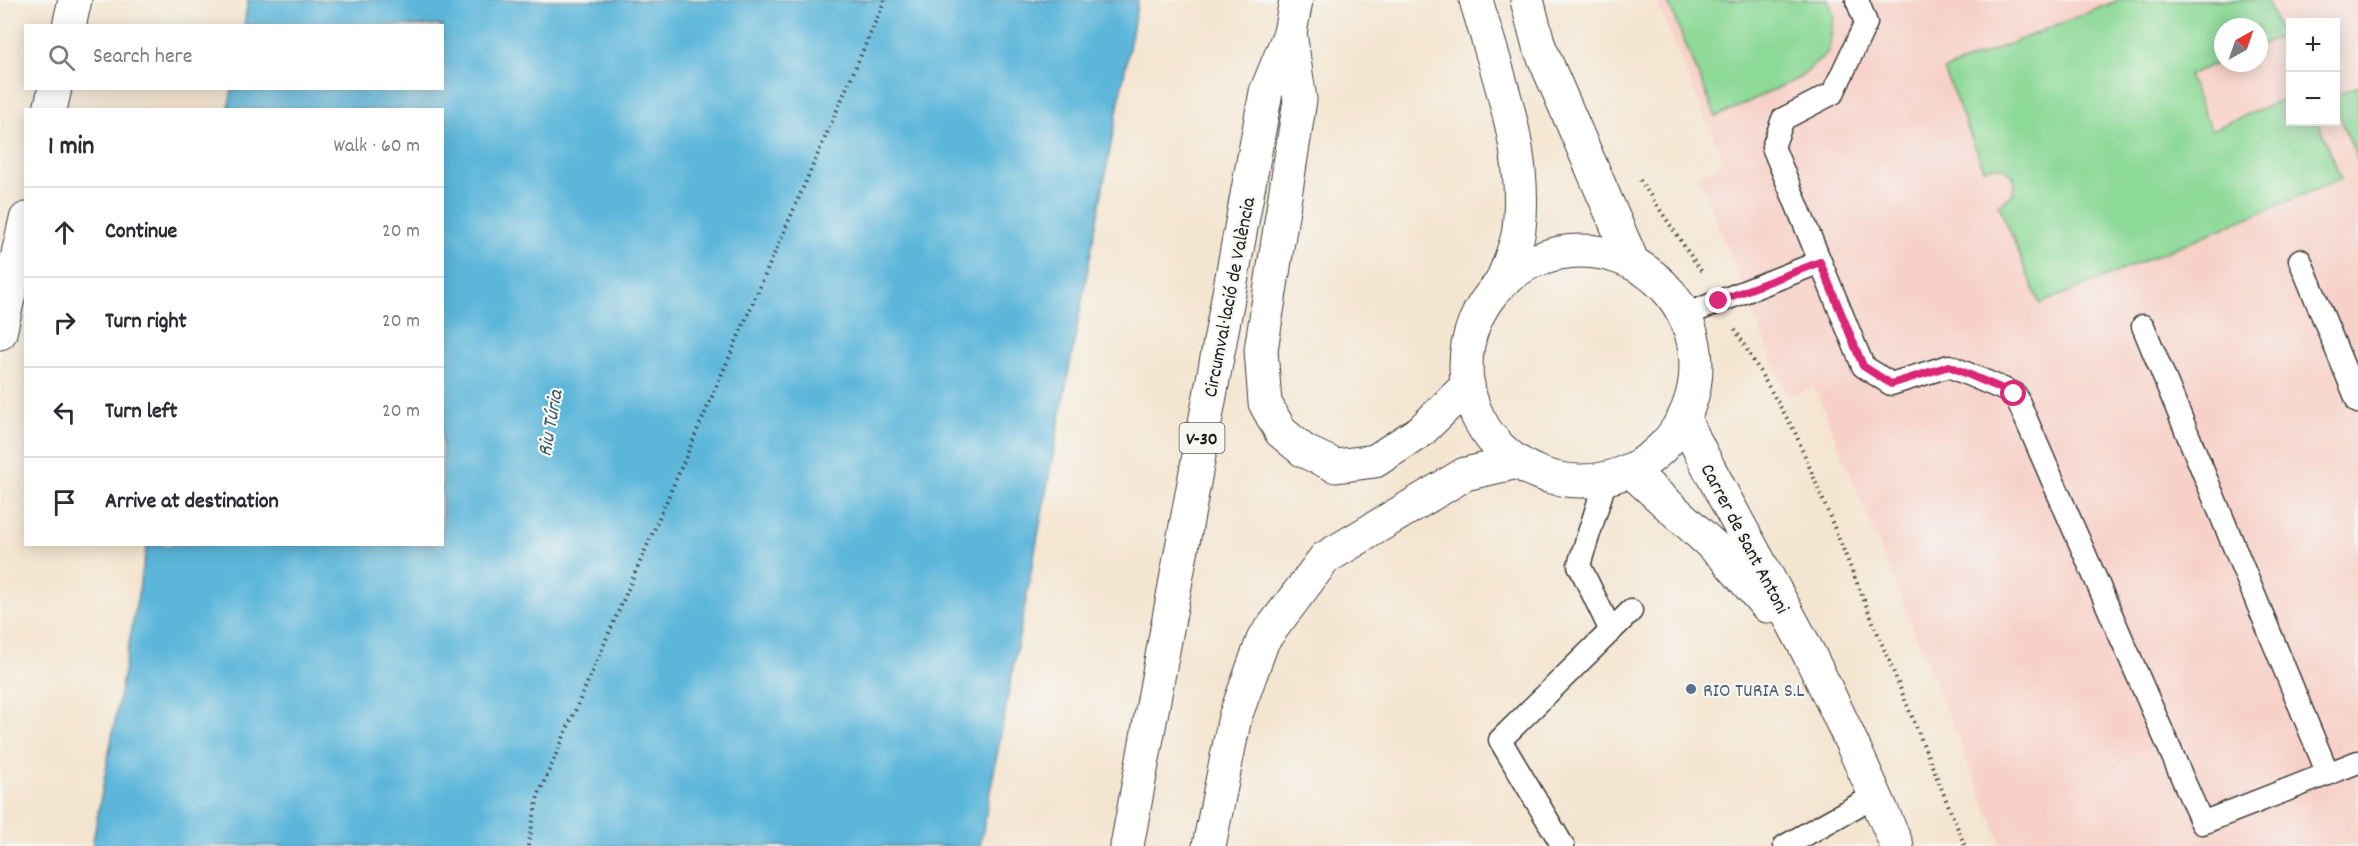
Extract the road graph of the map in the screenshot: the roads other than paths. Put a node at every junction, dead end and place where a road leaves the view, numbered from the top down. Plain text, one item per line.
1 (75, 0) edge
2 (1296, 0) edge
3 (1476, 0) edge
4 (1527, 0) edge
5 (1857, 0) edge
6 (69, 24) edge
7 (1290, 33) junction
8 (55, 90) edge
9 (50, 108) edge
10 (24, 228) edge
11 (2300, 260) dead end
12 (1820, 262) junction
13 (1633, 263) junction
14 (1502, 281) junction
15 (1684, 315) junction
16 (2143, 326) dead end
17 (0, 333) edge
18 (1468, 385) junction
19 (2358, 402) edge
20 (1684, 418) junction
21 (1518, 462) junction
22 (1618, 474) junction
23 (1631, 611) dead end
24 (1611, 631) junction
25 (1810, 656) junction
26 (2358, 762) edge
27 (2328, 774) junction
28 (1876, 795) junction
29 (1126, 846) edge
30 (1209, 846) edge
31 (1563, 846) edge
32 (1785, 846) edge
33 (1897, 846) edge

1 - 6 main road
2 - 7 main road, Circumval·lació de València / V-30
3 - 14 main road
4 - 13 main road
5 - 12 lane
7 - 18 main road
7 - 29 main road, Circumval·lació de València / V-30
8 - 9 main road
10 - 17 main road
11 - 19 lane
12 - 15 lane
12 - 27 lane
13 - 14 main road
13 - 15 main road
14 - 18 main road
15 - 20 main road
16 - 27 lane
18 - 21 main road
20 - 22 main road
20 - 25 main road, Carrer de Sant Antoni
21 - 22 main road
21 - 30 main road
22 - 24 lane
22 - 25 main road, Carrer de Sant Antoni
23 - 24 lane
24 - 31 lane
25 - 28 main road, Carrer de Sant Antoni
26 - 27 lane
28 - 32 lane
28 - 33 main road, Carrer de Sant Antoni

